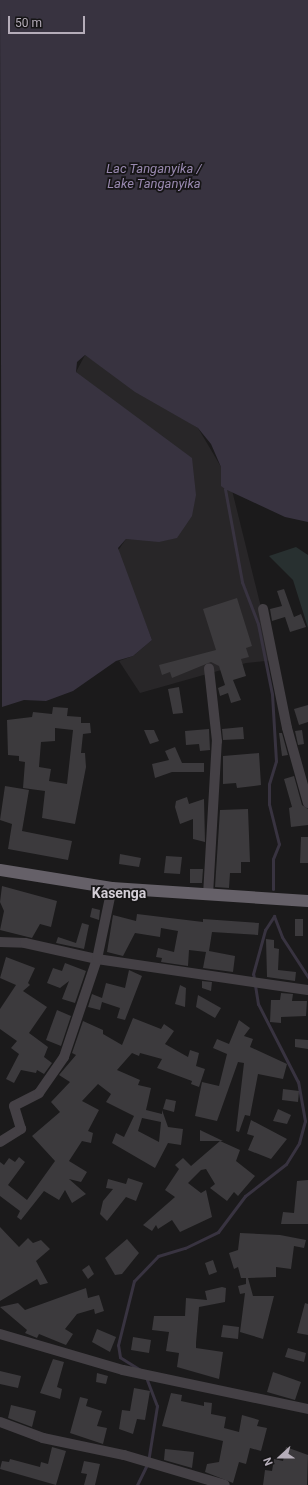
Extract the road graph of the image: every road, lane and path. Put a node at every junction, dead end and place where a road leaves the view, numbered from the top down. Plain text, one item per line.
1 (263, 609) dead end
2 (209, 668) dead end
3 (308, 803) edge
4 (0, 870) edge
5 (112, 888) junction
6 (208, 895) junction
7 (308, 900) edge
8 (0, 942) edge
9 (98, 959) junction
10 (308, 990) edge
11 (0, 1142) edge
12 (0, 1334) edge
13 (308, 1409) edge
14 (0, 1422) edge
15 (225, 1485) edge

1 - 3 street
2 - 6 street
4 - 5 highway
5 - 6 highway
5 - 9 street
6 - 7 highway
8 - 9 street
9 - 10 street
9 - 11 street
12 - 13 street
14 - 15 street

